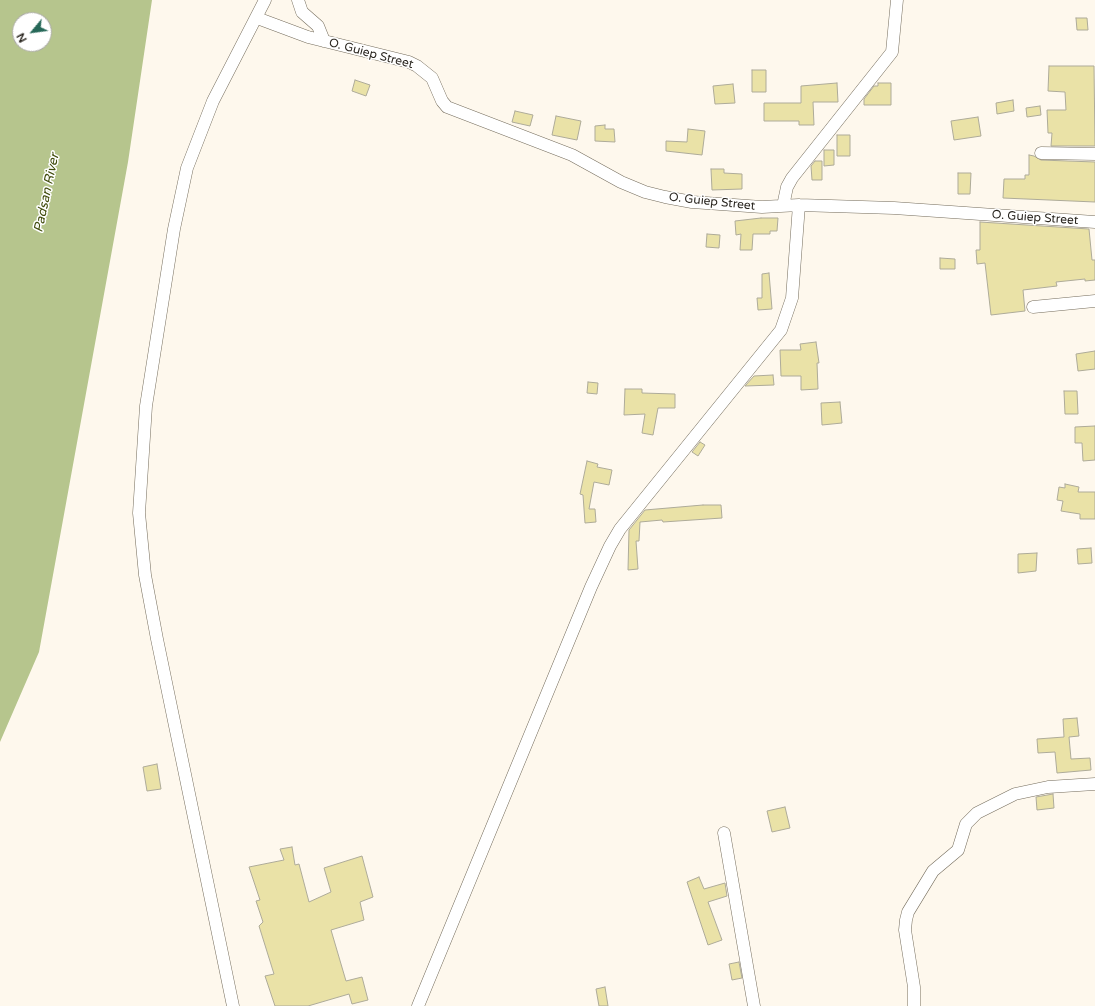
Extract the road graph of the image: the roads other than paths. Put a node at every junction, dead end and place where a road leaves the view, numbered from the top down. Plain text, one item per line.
1 (265, 0) edge
2 (298, 0) edge
3 (898, 0) edge
4 (257, 18) junction
5 (324, 41) junction
6 (1041, 153) dead end
7 (1095, 154) edge
8 (800, 205) junction
9 (783, 206) junction
10 (1095, 222) edge
11 (1095, 300) edge
12 (1033, 307) dead end
13 (1095, 784) edge
14 (724, 833) dead end
15 (234, 1006) edge
16 (418, 1006) edge
17 (754, 1006) edge
18 (914, 1006) edge

1 - 4 street
2 - 5 street
3 - 9 street
4 - 5 street, O. Guiep Street
4 - 15 street
5 - 9 street, O. Guiep Street
6 - 7 street
8 - 9 street, O. Guiep Street
8 - 10 street, O. Guiep Street
8 - 16 street
11 - 12 street
13 - 18 street
14 - 17 street

